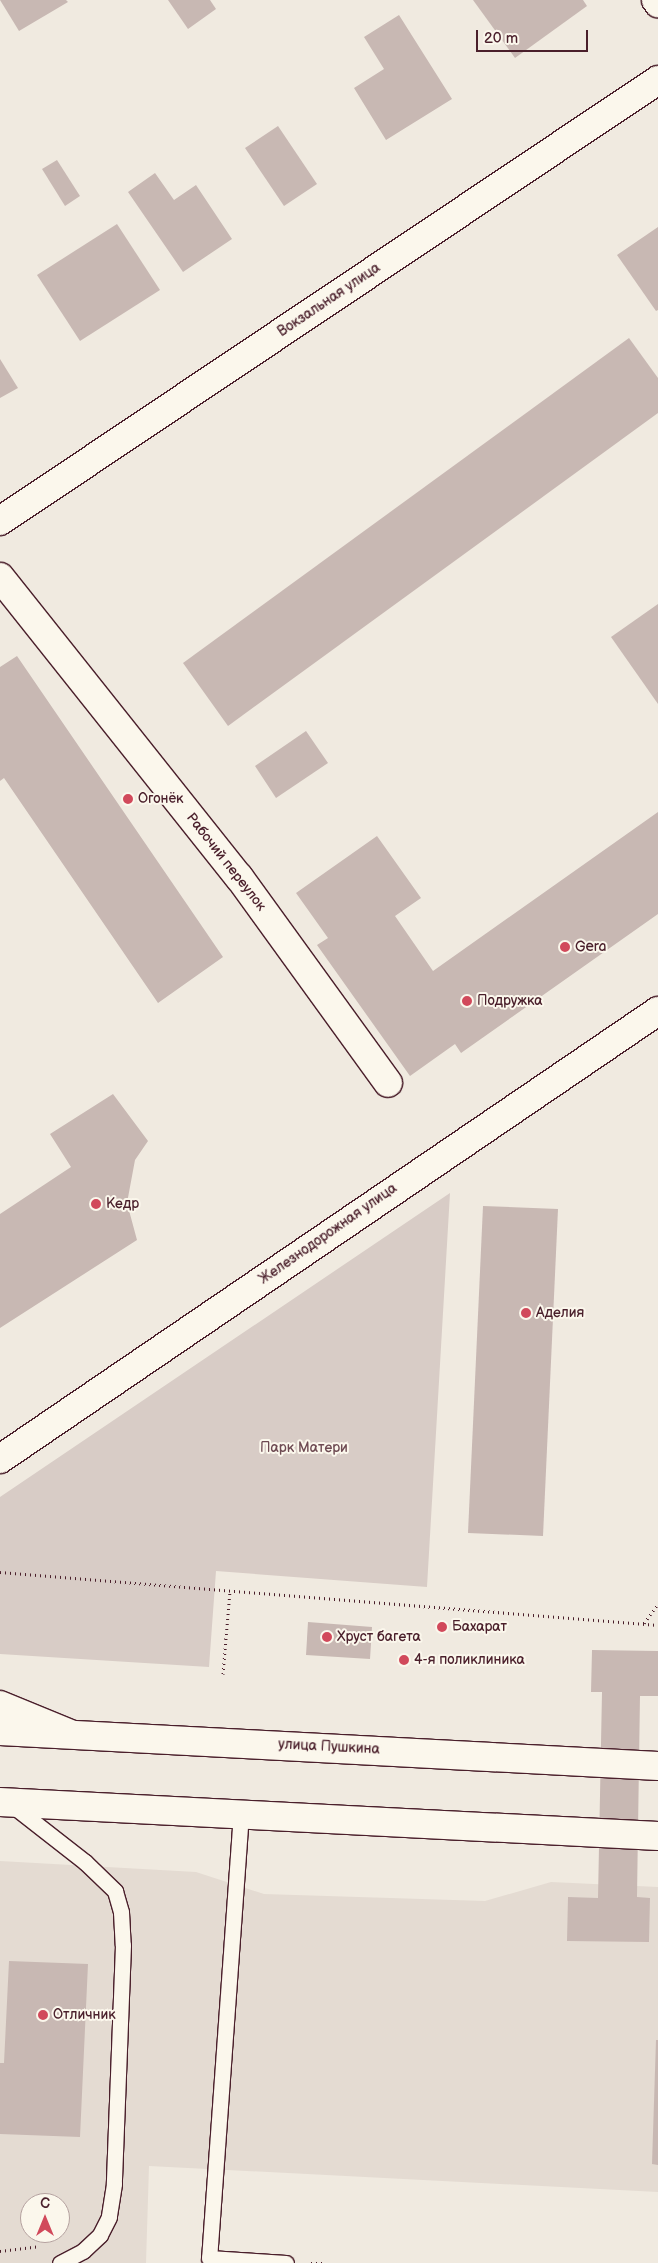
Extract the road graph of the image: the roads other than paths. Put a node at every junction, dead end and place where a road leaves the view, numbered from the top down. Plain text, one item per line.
1 (658, 80) edge
2 (0, 521) edge
3 (0, 577) edge
4 (658, 1011) edge
5 (388, 1083) dead end
6 (0, 1459) edge
7 (0, 1705) edge
8 (0, 1731) edge
9 (72, 1734) junction
10 (658, 1766) edge
11 (4, 1802) edge
12 (241, 1813) junction
13 (658, 1836) edge
14 (60, 2263) edge
15 (286, 2263) edge

1 - 2 main road, Вокзальная улица
3 - 5 main road, Рабочий переулок
4 - 6 main road, Железнодорожная улица
7 - 9 main road
8 - 9 main road, улица Пушкина
9 - 10 main road, улица Пушкина
11 - 12 main road
11 - 14 lane
12 - 13 main road
12 - 15 lane

